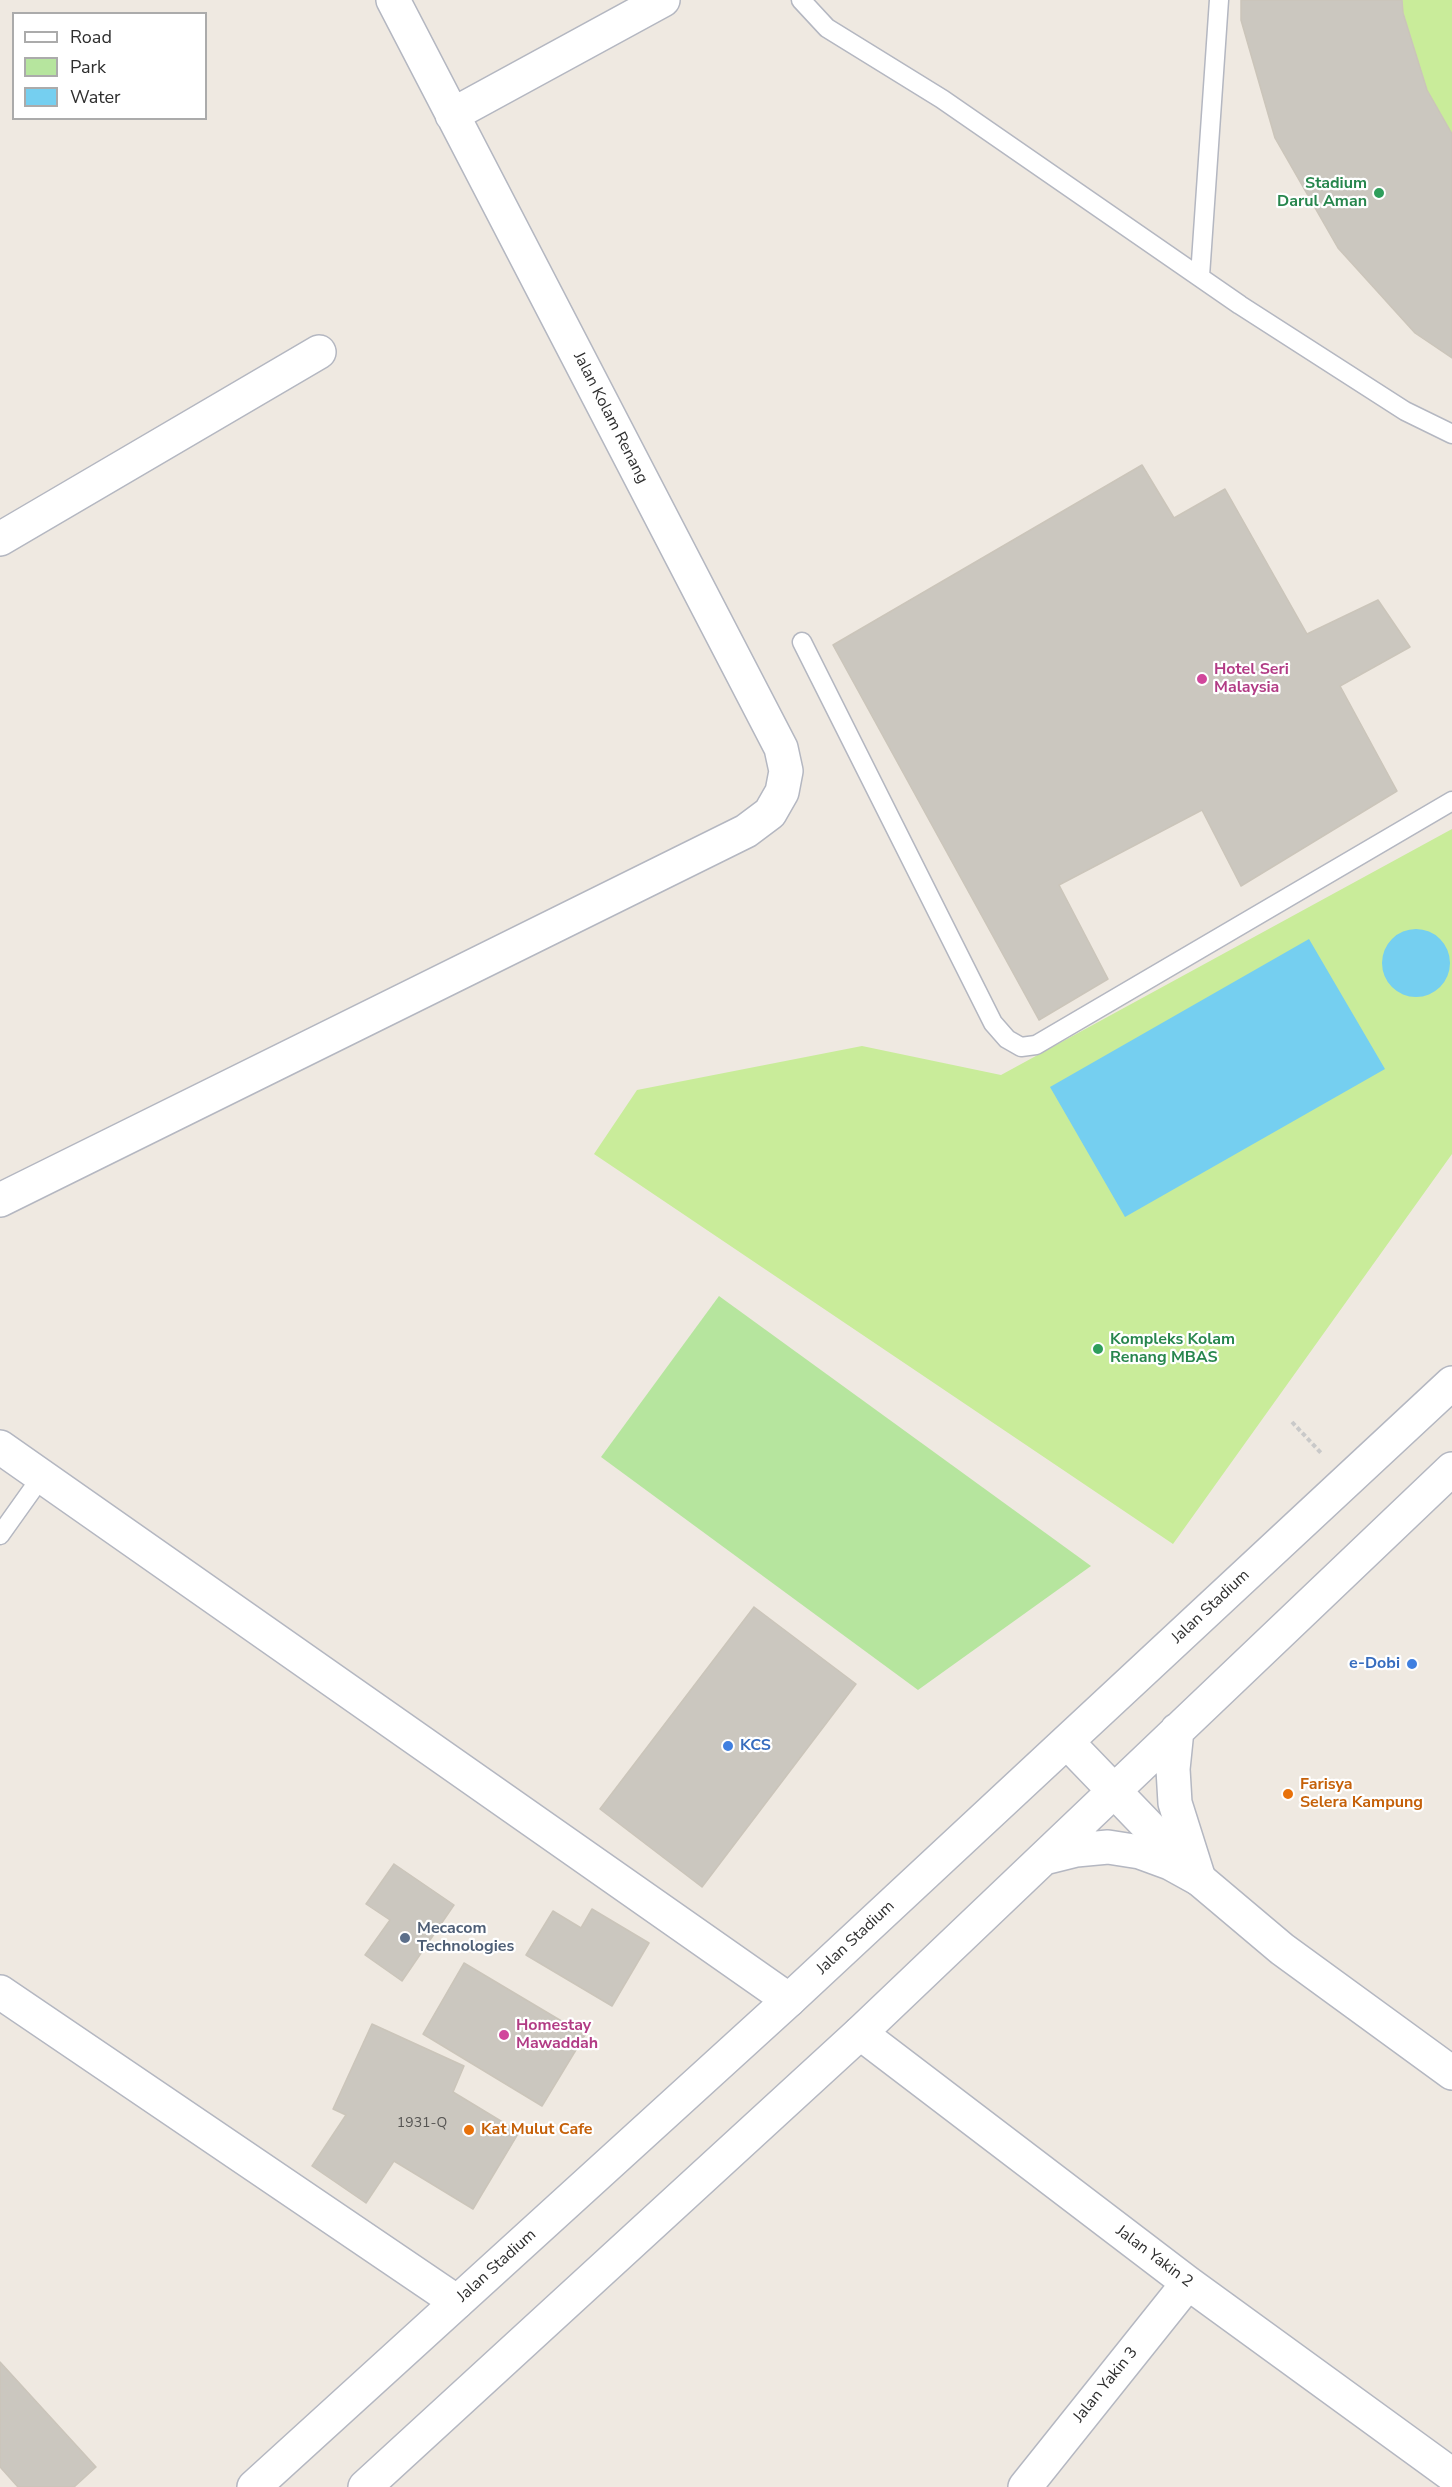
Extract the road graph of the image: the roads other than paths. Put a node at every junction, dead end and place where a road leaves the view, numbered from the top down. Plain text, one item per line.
1 (393, 0) edge
2 (663, 0) edge
3 (801, 0) edge
4 (1219, 0) edge
5 (452, 115) junction
6 (1200, 276) junction
7 (320, 352) dead end
8 (1452, 434) edge
9 (0, 539) edge
10 (802, 642) dead end
11 (1452, 801) edge
12 (0, 1200) edge
13 (1452, 1383) edge
14 (0, 1447) edge
15 (1452, 1469) edge
16 (42, 1476) junction
17 (0, 1535) edge
18 (1177, 1731) junction
19 (1067, 1742) junction
20 (1114, 1791) junction
21 (1044, 1858) junction
22 (1199, 1879) junction
23 (0, 1992) edge
24 (789, 2001) junction
25 (860, 2033) junction
26 (1452, 2073) edge
27 (1188, 2283) junction
28 (457, 2302) junction
29 (1452, 2475) edge
30 (254, 2487) edge
31 (365, 2487) edge
32 (1025, 2487) edge

1 - 5 street, Jalan Kolam Renang
2 - 5 street
3 - 6 lane
4 - 6 lane
5 - 12 street, Jalan Kolam Renang
6 - 8 lane
7 - 9 street
10 - 11 lane
13 - 19 street, Jalan Stadium
14 - 16 street
15 - 18 street
16 - 17 lane
16 - 24 street
18 - 20 street
18 - 22 street
19 - 20 street
19 - 24 street, Jalan Stadium
20 - 21 street
20 - 22 street
21 - 22 street
21 - 25 street
22 - 26 street
23 - 28 street
24 - 28 street, Jalan Stadium
25 - 27 street, Jalan Yakin 2
25 - 31 street
27 - 29 street, Jalan Yakin 2
27 - 32 street, Jalan Yakin 3
28 - 30 street, Jalan Stadium

